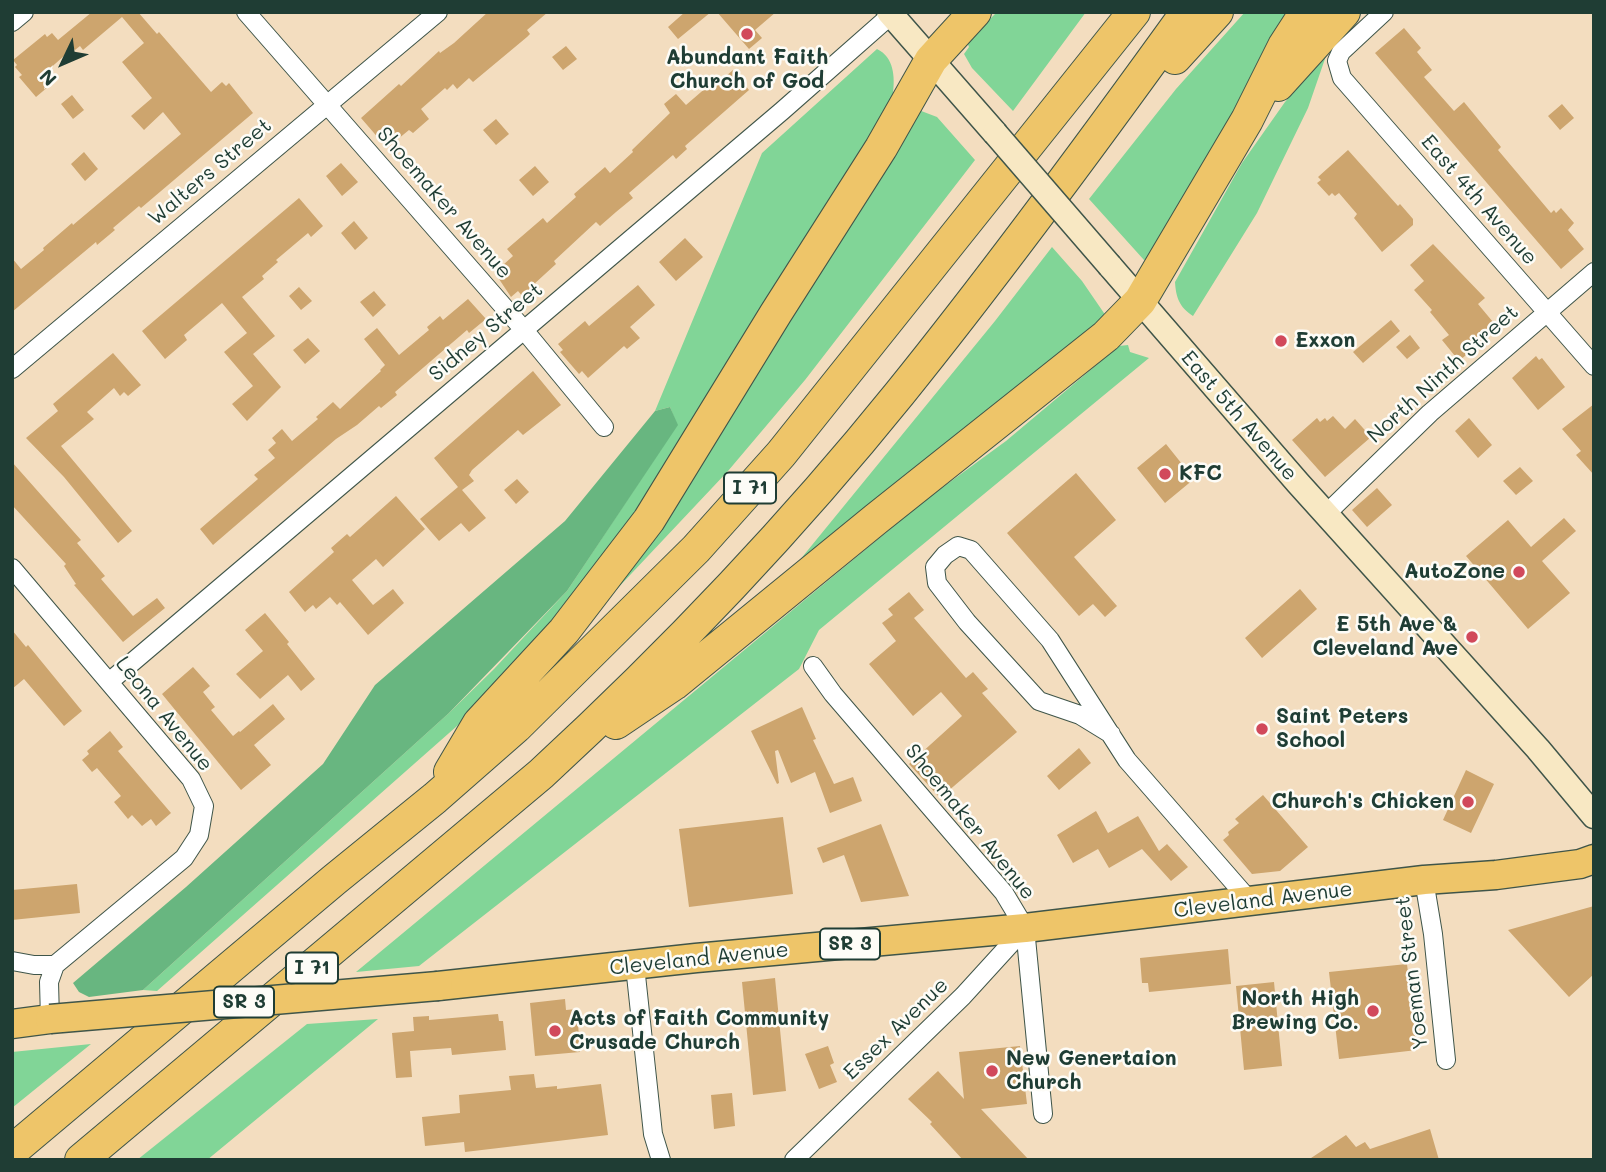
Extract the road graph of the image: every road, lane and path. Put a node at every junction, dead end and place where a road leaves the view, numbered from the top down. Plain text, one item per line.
1 (24, 12) edge
2 (246, 12) edge
3 (438, 12) edge
4 (975, 12) edge
5 (1112, 12) edge
6 (1134, 12) edge
7 (1187, 12) edge
8 (1217, 12) edge
9 (1306, 12) edge
10 (1344, 12) edge
11 (1384, 12) edge
12 (890, 13) edge
13 (12, 22) edge
14 (931, 60) junction
15 (327, 103) junction
16 (1247, 120) junction
17 (1027, 144) junction
18 (1075, 167) junction
19 (1594, 272) edge
20 (1140, 301) junction
21 (1547, 313) junction
22 (524, 330) junction
23 (1594, 366) edge
24 (12, 369) edge
25 (604, 427) dead end
26 (1326, 514) junction
27 (12, 568) edge
28 (813, 666) dead end
29 (109, 682) junction
30 (1111, 734) junction
31 (541, 774) junction
32 (436, 798) junction
33 (1594, 816) edge
34 (1594, 859) edge
35 (1424, 880) junction
36 (1250, 901) junction
37 (1025, 928) junction
38 (12, 961) edge
39 (55, 965) junction
40 (635, 966) junction
41 (50, 1019) junction
42 (12, 1024) edge
43 (1446, 1060) dead end
44 (1043, 1114) dead end
45 (12, 1150) edge
46 (81, 1160) edge
47 (661, 1160) edge
48 (794, 1160) edge

1 - 13 street
2 - 15 street, Shoemaker Avenue
3 - 15 street, Walters Street
4 - 14 highway
5 - 17 highway
6 - 17 highway, I 71
7 - 18 highway, I 71
8 - 18 highway
9 - 16 highway
10 - 16 highway
11 - 21 street, East 4th Avenue
12 - 14 main road, East 5th Avenue
12 - 22 street, Sidney Street
14 - 20 main road, East 5th Avenue, bridge
14 - 32 highway
15 - 22 street, Shoemaker Avenue
15 - 24 street, Walters Street
16 - 20 highway
17 - 32 highway, I 71
18 - 31 highway, I 71
19 - 21 street, North Ninth Street
20 - 26 main road, East 5th Avenue
20 - 31 highway
21 - 23 street, East 4th Avenue
21 - 26 street, North Ninth Street
22 - 25 street, Shoemaker Avenue
22 - 29 street, Sidney Street
26 - 33 main road, East 5th Avenue
27 - 29 street, Leona Avenue
28 - 37 street, Shoemaker Avenue
29 - 39 street, Leona Avenue
30 - 30 street
30 - 36 street
31 - 46 highway, I 71
32 - 45 highway, I 71
34 - 35 main road, Cleveland Avenue / SR 3
35 - 36 main road, Cleveland Avenue / SR 3
35 - 43 street, Yoeman Street
36 - 37 main road, Cleveland Avenue / SR 3
37 - 40 main road, Cleveland Avenue / SR 3
37 - 44 street, Shoemaker Avenue
37 - 48 street, Essex Avenue
38 - 39 street
39 - 41 street
40 - 41 main road, Cleveland Avenue / SR 3, bridge
40 - 47 street
41 - 42 main road, Cleveland Avenue / SR 3

